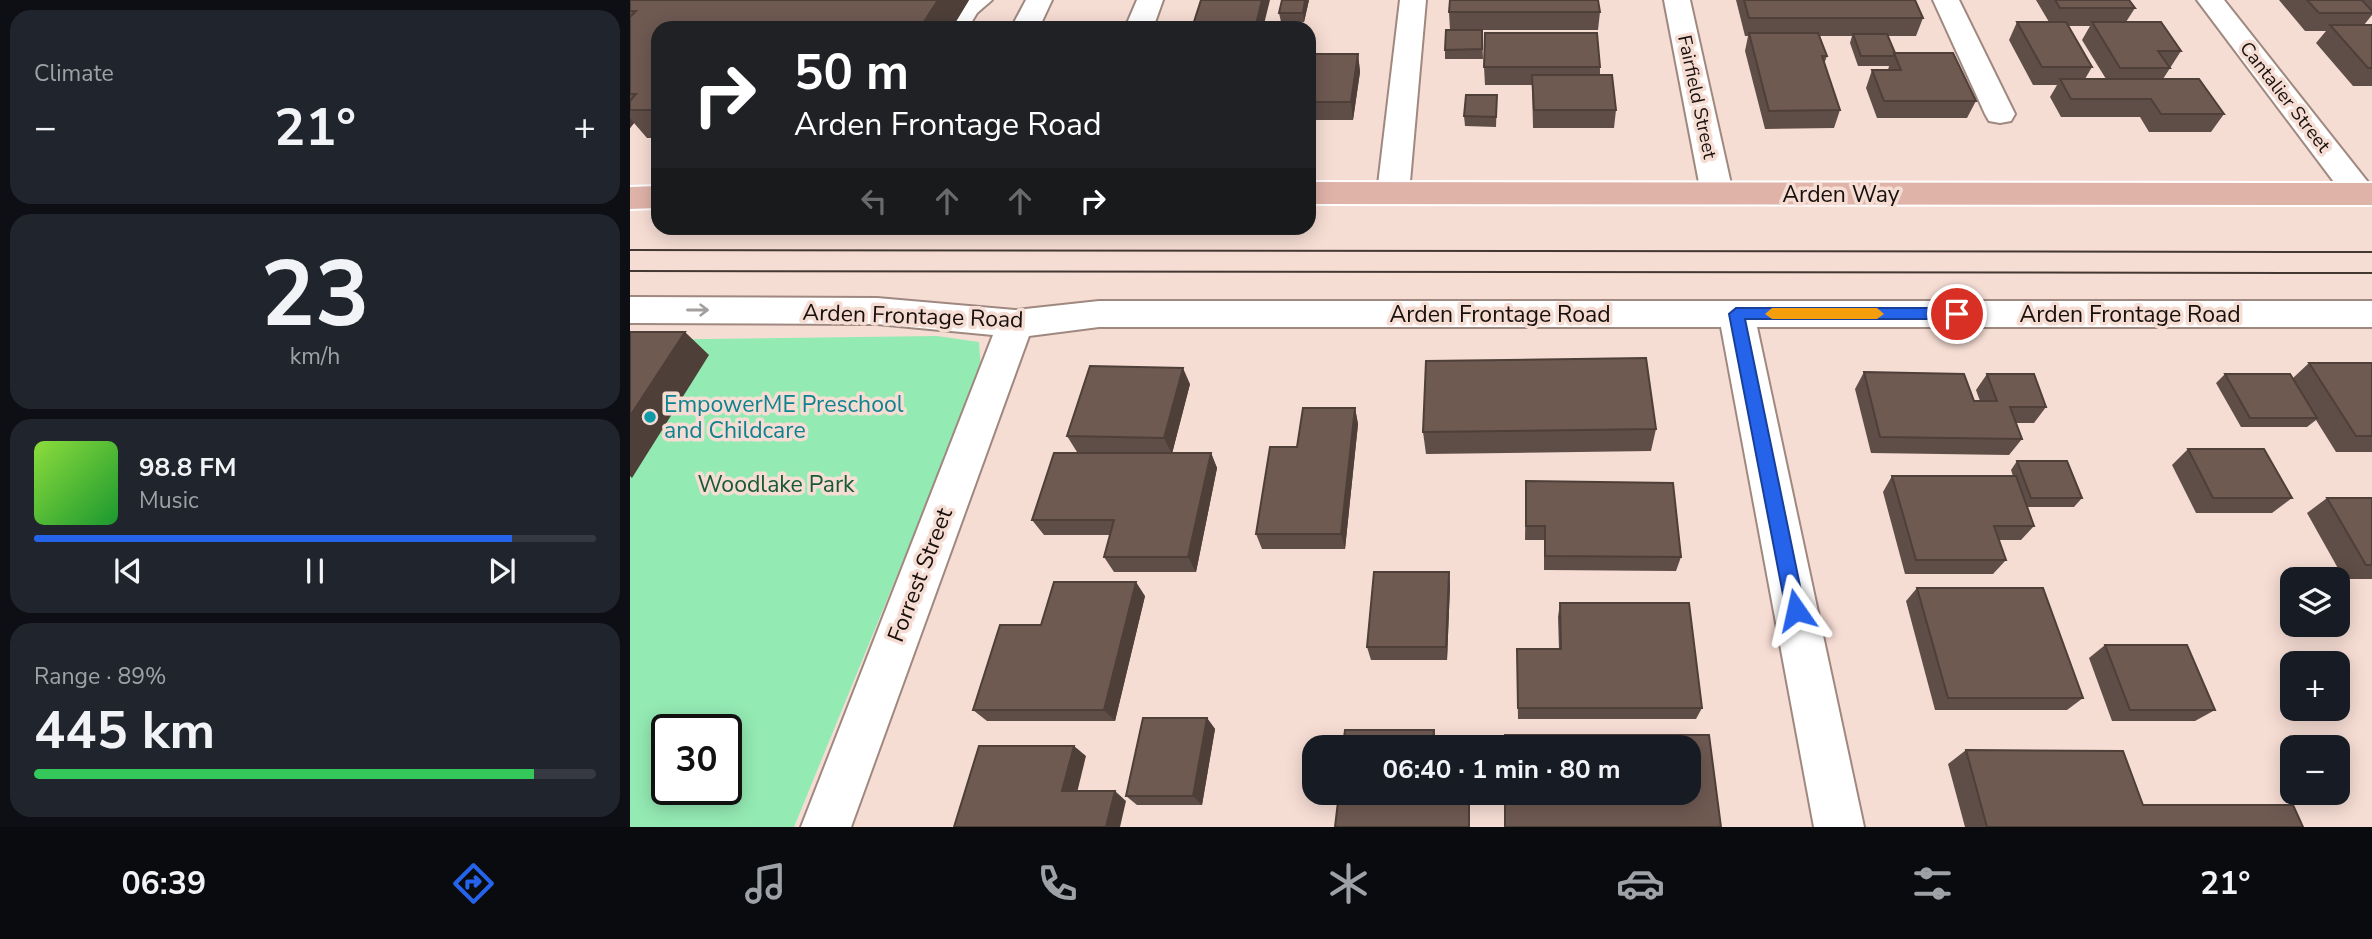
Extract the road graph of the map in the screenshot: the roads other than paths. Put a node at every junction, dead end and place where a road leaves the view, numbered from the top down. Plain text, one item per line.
1 (979, 0) edge
2 (1040, 0) edge
3 (1150, 0) edge
4 (1413, 0) edge
5 (1676, 0) edge
6 (1946, 0) edge
7 (2210, 0) edge
8 (959, 21) edge
9 (1030, 21) edge
10 (1142, 21) edge
11 (2000, 114) dead end
12 (1316, 193) edge
13 (1393, 193) junction
14 (1717, 193) junction
15 (2366, 194) edge
16 (651, 197) edge
17 (630, 198) edge
18 (630, 310) edge
19 (1736, 314) junction
20 (2372, 314) edge
21 (1015, 324) junction
22 (826, 827) edge
23 (1839, 827) edge

1 - 8 street
2 - 9 street
3 - 10 street
4 - 13 street
5 - 14 street, Fairfield Street
6 - 11 street
7 - 15 street, Cantalier Street
12 - 13 main road, Arden Way
13 - 14 main road, Arden Way
14 - 15 main road, Arden Way
16 - 17 main road
18 -> 21 street, Arden Frontage Road
19 - 20 street, Arden Frontage Road
19 - 21 street, Arden Frontage Road
19 - 23 street
21 - 22 street, Forrest Street

